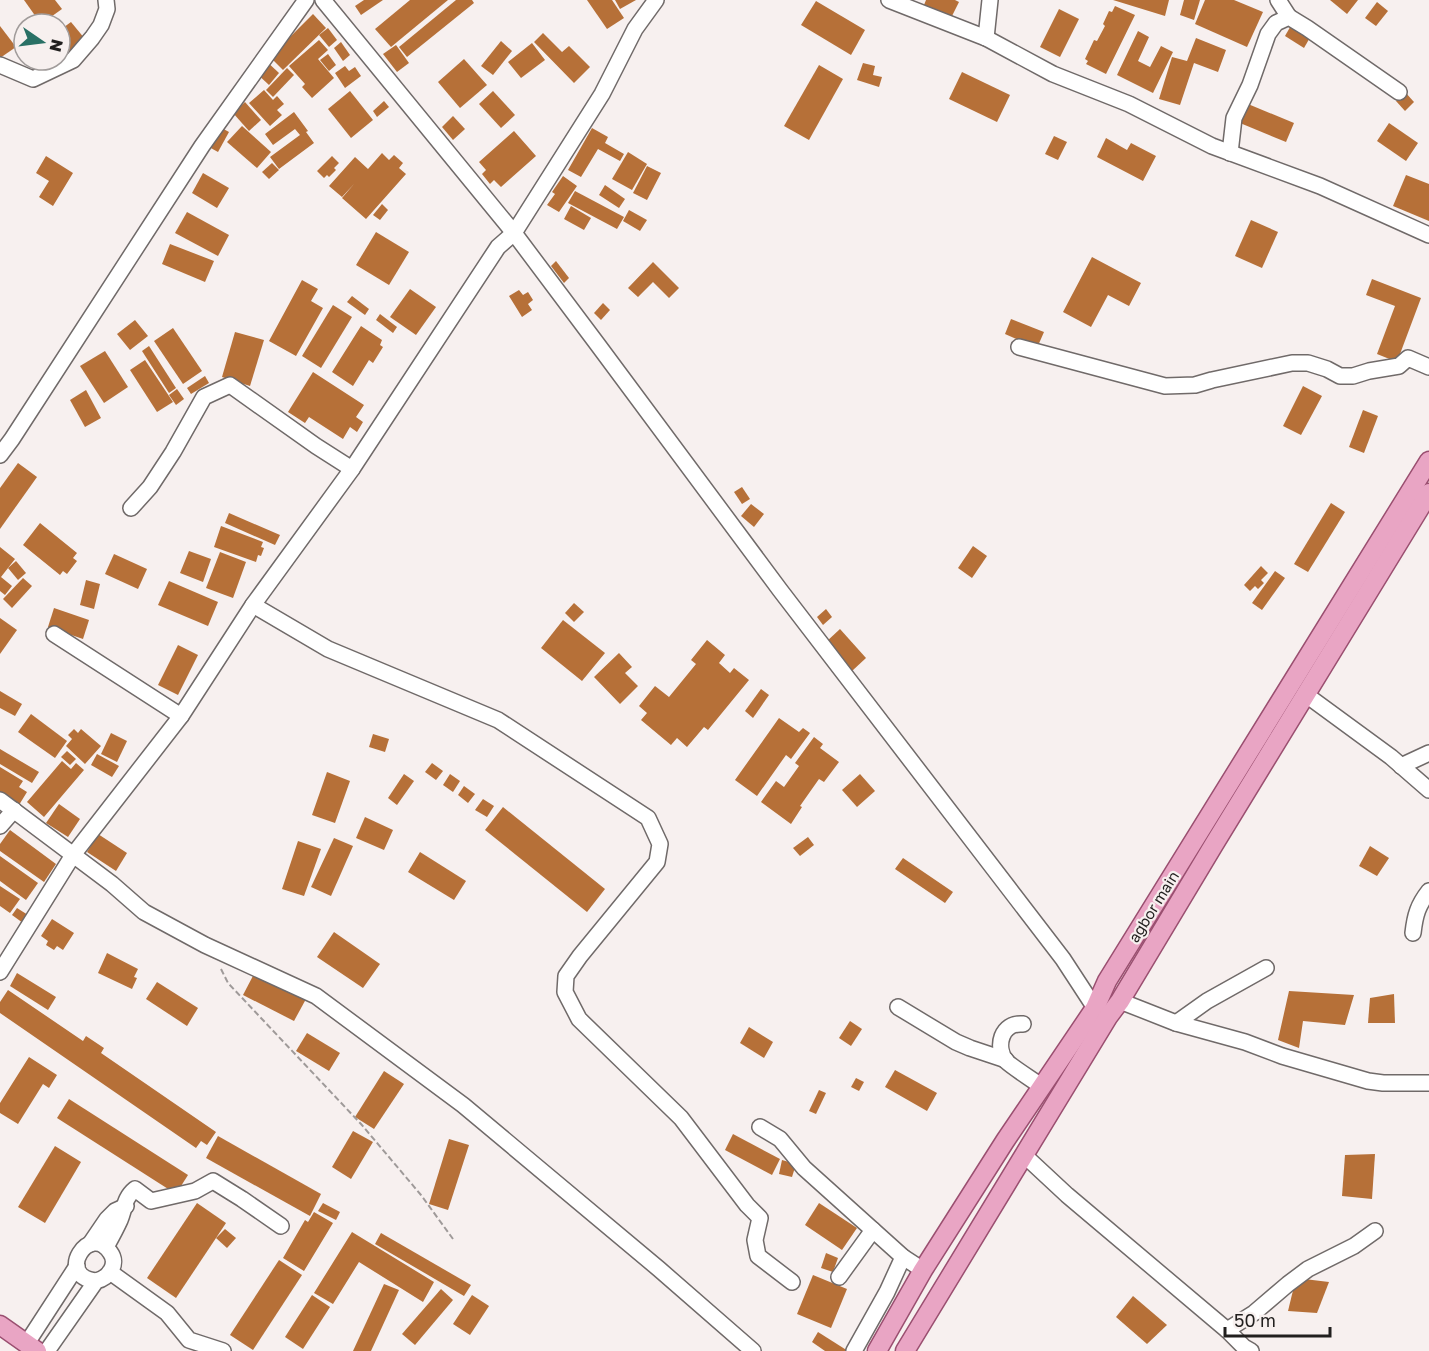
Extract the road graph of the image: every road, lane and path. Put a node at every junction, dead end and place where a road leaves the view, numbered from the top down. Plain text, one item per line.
1 (106, 0) edge
2 (306, 0) edge
3 (323, 0) edge
4 (656, 0) edge
5 (889, 0) edge
6 (990, 0) edge
7 (1278, 0) edge
8 (1289, 17) junction
9 (986, 38) junction
10 (0, 65) edge
11 (1399, 92) dead end
12 (1230, 153) junction
13 (514, 233) junction
14 (1429, 235) edge
15 (1019, 347) dead end
16 (1429, 367) edge
17 (0, 455) edge
18 (1429, 461) edge
19 (352, 469) junction
20 (1429, 493) edge
21 (131, 508) dead end
22 (253, 605) junction
23 (54, 634) dead end
24 (1305, 694) junction
25 (181, 716) junction
26 (1429, 753) edge
27 (1401, 766) junction
28 (1429, 790) edge
29 (0, 800) edge
30 (14, 810) junction
31 (0, 826) edge
32 (1205, 841) junction
33 (73, 855) junction
34 (1429, 891) edge
35 (1413, 933) dead end
36 (216, 966) dead end
37 (1266, 968) dead end
38 (0, 972) edge
39 (1120, 1001) junction
40 (898, 1007) dead end
41 (1095, 1008) junction
42 (1176, 1023) junction
43 (1023, 1024) dead end
44 (1006, 1060) junction
45 (1429, 1083) edge
46 (1041, 1086) junction
47 (760, 1127) dead end
48 (1024, 1155) junction
49 (126, 1206) junction
50 (281, 1226) dead end
51 (873, 1230) junction
52 (1375, 1231) dead end
53 (453, 1239) dead end
54 (90, 1244) junction
55 (106, 1247) junction
56 (903, 1257) junction
57 (77, 1266) junction
58 (923, 1270) junction
59 (110, 1272) junction
60 (838, 1277) dead end
61 (96, 1281) junction
62 (792, 1282) dead end
63 (0, 1325) edge
64 (1227, 1330) junction
65 (32, 1347) edge
66 (47, 1351) edge
67 (223, 1351) edge
68 (753, 1351) edge
69 (854, 1351) edge
70 (877, 1351) edge
71 (905, 1351) edge
72 (1251, 1351) edge

1 - 10 street
2 - 17 street
3 - 13 street
4 - 13 street
5 - 9 street
6 - 9 street
7 - 8 street
8 - 11 street
8 - 12 street
9 - 12 street
12 - 14 street
13 - 19 street
13 - 41 street
15 - 16 street
18 - 32 main road, agbor main
19 - 21 street
19 - 22 street
20 - 24 main road, agbor main
22 - 25 street
22 - 62 street
23 - 25 street
24 - 27 street
24 - 32 main road, agbor main
25 - 33 street
26 - 27 street
27 - 28 street
29 - 30 street
30 - 31 street
30 - 33 street
32 - 39 main road, agbor main
32 - 41 main road, agbor main
33 - 38 street
33 - 68 street
34 - 35 street
36 - 53 path
37 - 42 street
39 - 42 street
39 - 48 main road, agbor main
40 - 44 street
41 - 46 main road, agbor main
42 - 45 street
43 - 44 street
44 - 46 street
46 - 58 main road, agbor main
47 - 51 street
48 - 64 street
48 - 71 main road, agbor main
49 - 50 street
49 - 54 street
49 - 55 street
51 - 56 street
51 - 60 street
52 - 64 street
54 - 55 street
54 - 57 street
55 - 59 street
56 - 58 street
56 - 69 street
57 - 61 street
57 - 65 street
58 - 70 main road, agbor main
59 - 61 street
59 - 67 street
61 - 66 street
63 - 65 main road
64 - 72 street

